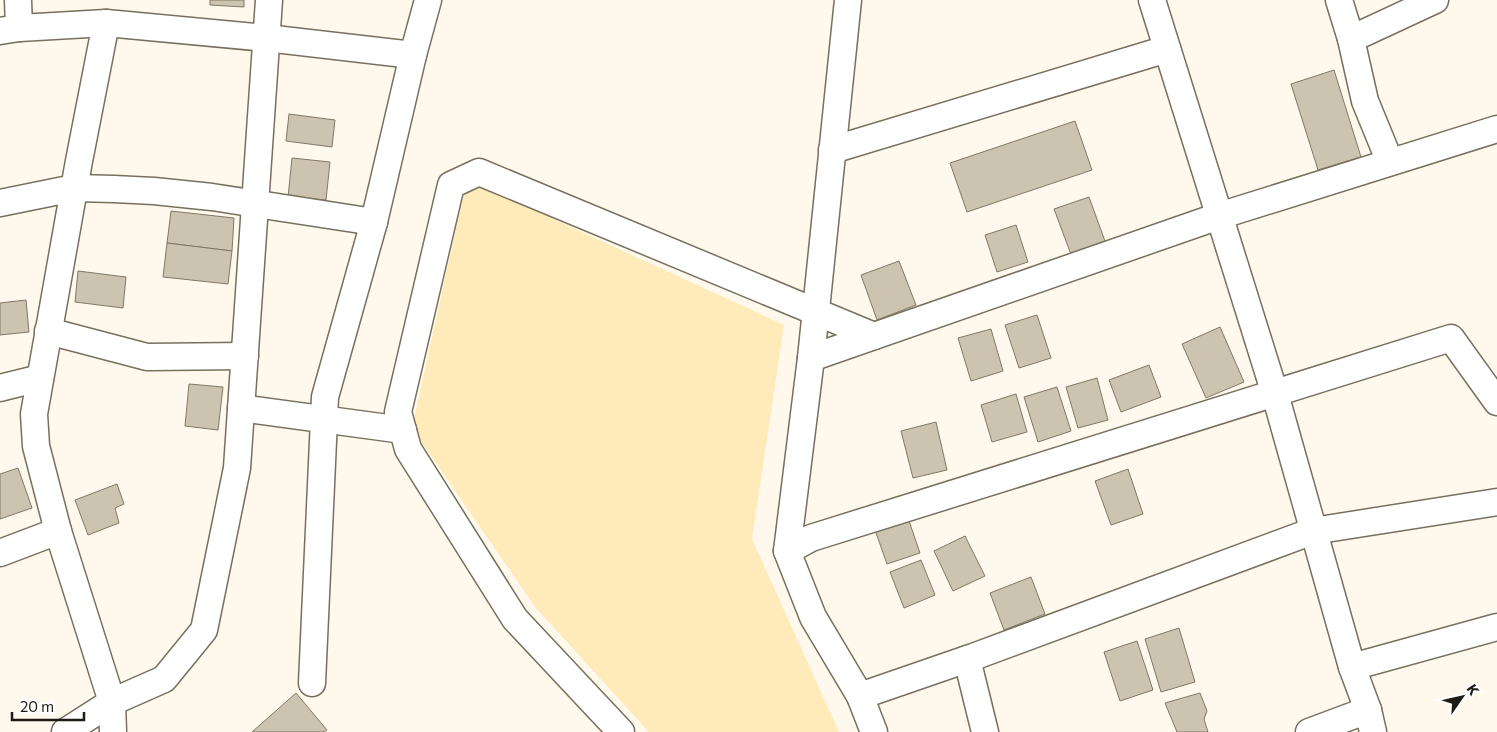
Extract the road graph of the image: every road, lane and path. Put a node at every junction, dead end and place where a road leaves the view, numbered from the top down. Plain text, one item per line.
1 (18, 0) edge
2 (269, 0) edge
3 (428, 0) edge
4 (848, 0) edge
5 (1152, 0) edge
6 (1339, 0) edge
7 (1435, 0) edge
8 (106, 22) junction
9 (10, 29) edge
10 (266, 38) junction
11 (1351, 39) junction
12 (1167, 49) junction
13 (413, 55) junction
14 (1497, 129) edge
15 (832, 150) junction
16 (1390, 162) junction
17 (74, 188) junction
18 (0, 203) edge
19 (255, 204) junction
20 (1219, 216) junction
21 (374, 222) junction
22 (816, 313) junction
23 (48, 331) junction
24 (874, 336) junction
25 (245, 356) junction
26 (811, 358) junction
27 (40, 378) junction
28 (0, 388) edge
29 (1275, 394) junction
30 (1497, 402) edge
31 (241, 408) junction
32 (324, 419) junction
33 (403, 430) junction
34 (1497, 502) edge
35 (58, 531) junction
36 (1313, 531) junction
37 (787, 551) junction
38 (0, 553) edge
39 (1497, 627) edge
40 (967, 659) junction
41 (1352, 666) junction
42 (312, 683) dead end
43 (860, 696) junction
44 (112, 702) junction
45 (1370, 721) edge
46 (65, 732) edge
47 (113, 732) edge
48 (621, 732) edge
49 (874, 732) edge
50 (985, 732) edge
51 (1309, 732) edge

1 - 9 street
2 - 10 street
3 - 13 street
4 - 15 street
5 - 12 street
6 - 11 street
7 - 11 street
8 - 9 street
8 - 10 street
8 - 17 street
10 - 13 street
10 - 19 street
11 - 16 street
12 - 15 street
12 - 20 street
13 - 21 street
14 - 16 street
15 - 22 street
16 - 20 street
17 - 18 street
17 - 19 street
17 - 23 street
19 - 21 street
19 - 25 street
20 - 24 street
20 - 29 street
21 - 32 street
22 - 24 street
22 - 26 street
22 - 33 street
23 - 25 street
23 - 27 street
24 - 26 street
25 - 31 street
26 - 37 street
27 - 28 street
27 - 35 street
29 - 30 street
29 - 36 street
29 - 37 street
31 - 32 street
31 - 44 street
32 - 33 street
32 - 42 street
33 - 48 street
34 - 36 street
35 - 38 street
35 - 44 street
36 - 40 street
36 - 41 street
37 - 43 street
39 - 41 street
40 - 43 street
40 - 50 street
41 - 45 street
43 - 49 street
44 - 46 street
44 - 47 street
45 - 51 street

